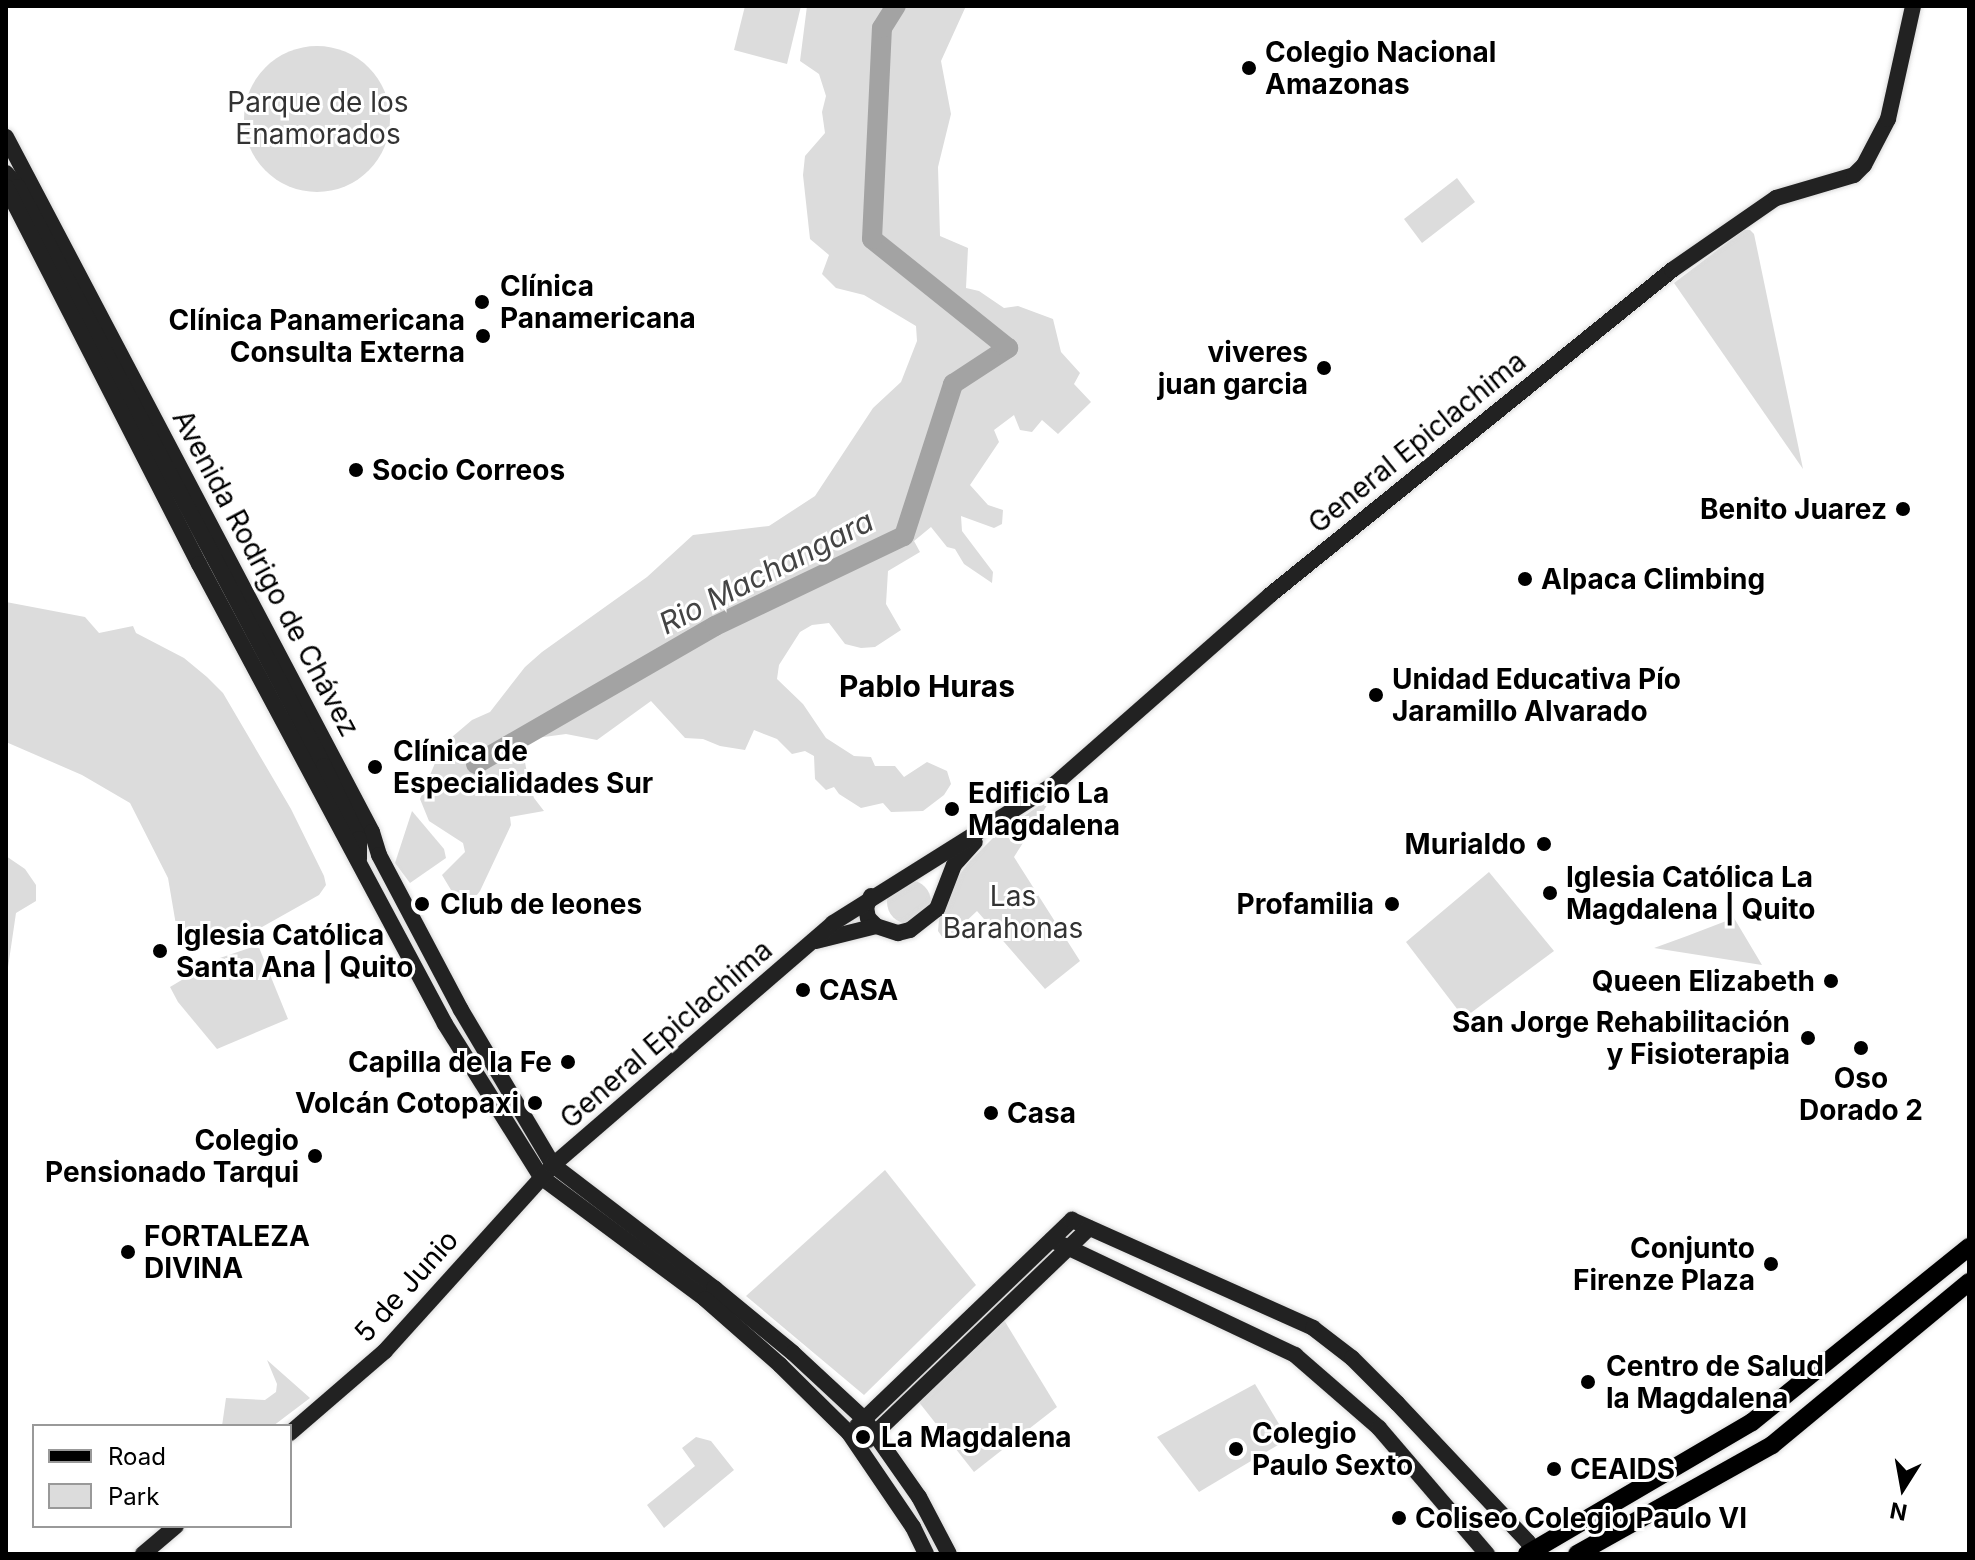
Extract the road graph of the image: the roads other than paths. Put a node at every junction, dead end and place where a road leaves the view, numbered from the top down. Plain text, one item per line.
1 (1913, 6) edge
2 (8, 142) edge
3 (6, 173) edge
4 (12, 187) edge
5 (985, 830) junction
6 (359, 839) junction
7 (379, 855) junction
8 (359, 865) junction
9 (905, 877) junction
10 (871, 896) junction
11 (940, 897) junction
12 (876, 926) junction
13 (814, 942) junction
14 (547, 1171) junction
15 (1089, 1228) junction
16 (1052, 1240) junction
17 (1069, 1247) junction
18 (1969, 1247) edge
19 (1969, 1282) edge
20 (865, 1420) junction
21 (292, 1431) edge
22 (849, 1433) junction
23 (875, 1434) junction
24 (859, 1448) junction
25 (904, 1475) junction
26 (887, 1490) junction
27 (174, 1528) edge
28 (1531, 1553) edge
29 (143, 1554) edge
30 (926, 1554) edge
31 (949, 1554) edge
32 (1487, 1554) edge
33 (1577, 1554) edge

1 - 5 street, General Epiclachima
2 - 4 street, Avenida Rodrigo de Chávez
2 - 7 street, Avenida Rodrigo de Chávez
3 - 4 street, Avenida Rodrigo de Chávez
4 - 6 street, Avenida Rodrigo de Chávez
4 - 8 street, Avenida Rodrigo de Chávez
5 - 9 street, General Epiclachima
5 - 11 street, General Epiclachima
6 - 7 street, Avenida Rodrigo de Chávez
6 - 8 street, Avenida Rodrigo de Chávez
7 - 14 street, Avenida Rodrigo de Chávez
8 - 14 street, Avenida Rodrigo de Chávez
9 - 10 street
9 - 11 street
10 - 12 street
10 - 13 street, General Epiclachima
11 - 12 street
12 - 13 street, General Epiclachima
13 - 14 street, General Epiclachima
14 - 20 street, Avenida Rodrigo de Chávez
14 - 21 street, 5 de Junio
14 - 22 street, Avenida Rodrigo de Chávez
15 - 16 street
15 - 17 street
15 - 28 street
16 - 17 street
16 - 20 street
17 - 23 street
17 - 32 street
18 - 28 main road
19 - 33 main road
20 - 22 street
20 - 23 street, Avenida Rodrigo de Chávez
22 - 24 street, Avenida Rodrigo de Chávez
23 - 24 street
23 - 25 street, Avenida Rodrigo de Chávez
24 - 26 street, Avenida Rodrigo de Chávez
25 - 26 street
25 - 31 street, Avenida Rodrigo de Chávez
26 - 30 street, Avenida Rodrigo de Chávez
27 - 29 street

